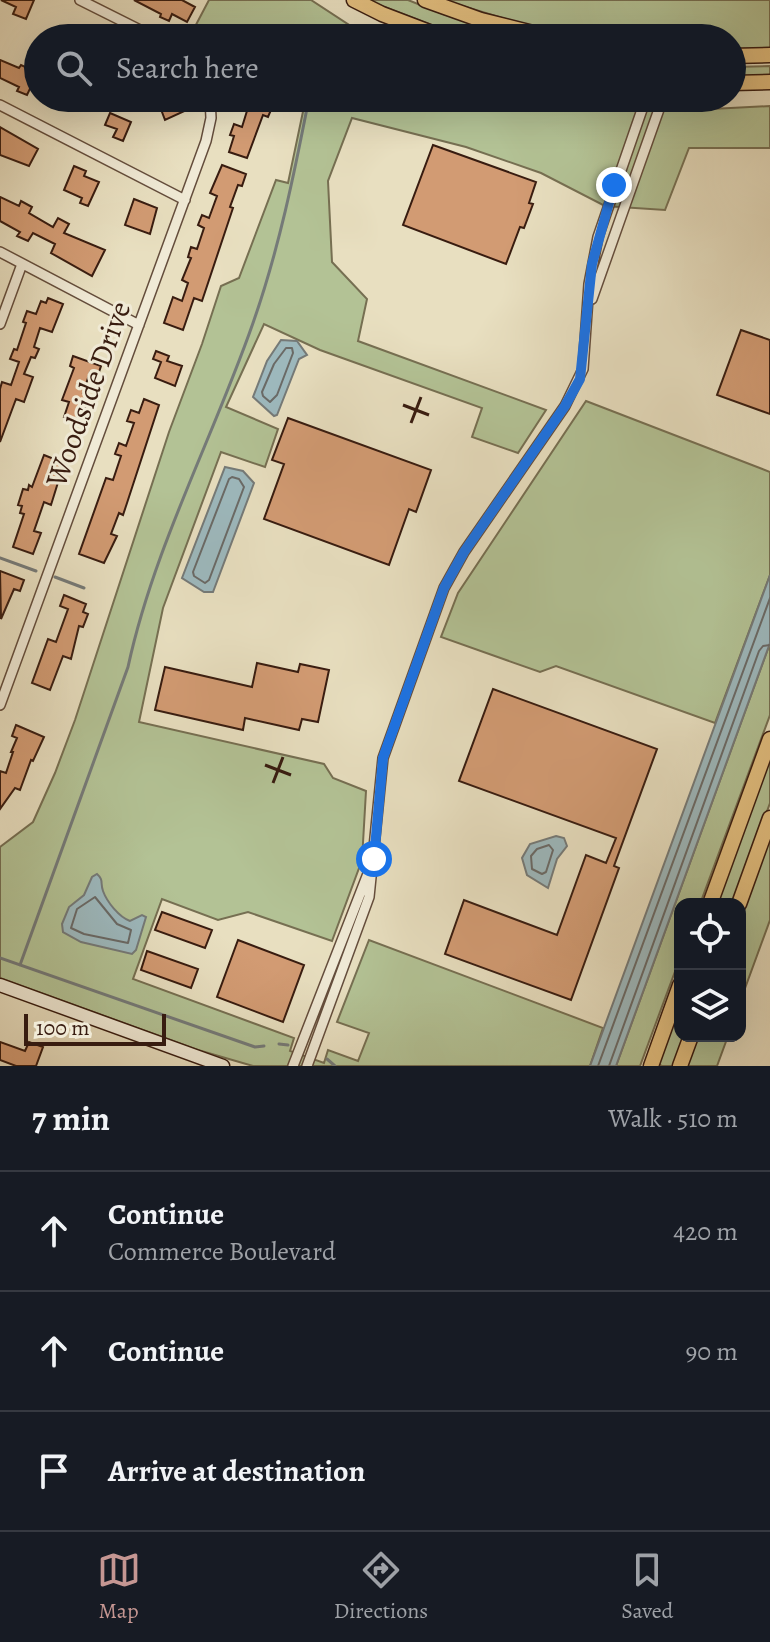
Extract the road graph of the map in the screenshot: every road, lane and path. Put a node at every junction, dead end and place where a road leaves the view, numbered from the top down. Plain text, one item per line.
1 (80, 0) edge
2 (354, 0) edge
3 (425, 0) edge
4 (128, 24) edge
5 (408, 24) edge
6 (497, 24) edge
7 (770, 55) edge
8 (746, 56) edge
9 (770, 82) edge
10 (746, 83) edge
11 (0, 105) edge
12 (210, 112) edge
13 (641, 112) edge
14 (658, 112) edge
15 (185, 200) junction
16 (0, 252) edge
17 (22, 264) junction
18 (588, 310) junction
19 (0, 324) edge
20 (139, 325) junction
21 (0, 705) edge
22 (770, 739) edge
23 (770, 818) edge
24 (374, 859) junction
25 (712, 898) edge
26 (741, 898) edge
27 (0, 985) edge
28 (674, 1002) edge
29 (689, 1042) edge
30 (223, 1066) edge
31 (293, 1066) edge
32 (307, 1066) edge
33 (651, 1066) edge
34 (680, 1066) edge

1 - 4 street
2 - 5 main road
3 - 6 main road
7 - 8 main road
9 - 10 main road
11 - 15 street
12 - 15 street, Woodside Drive
13 - 18 street
14 - 18 street
15 - 20 street, Woodside Drive
16 - 17 street
17 - 19 street
17 - 20 street
18 - 24 street
20 - 21 street, Woodside Drive
22 - 25 main road
23 - 26 main road
24 - 31 street
24 - 32 street
27 - 30 street
28 - 33 main road
29 - 34 main road

